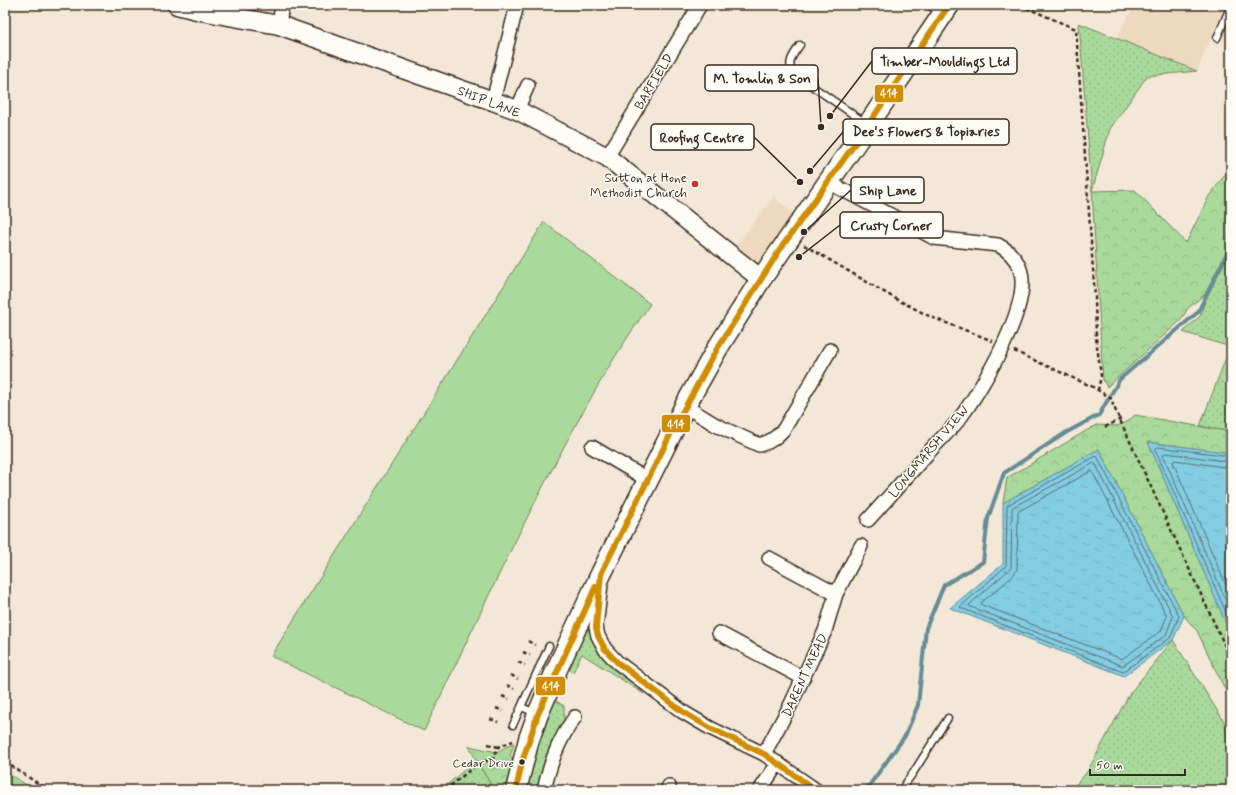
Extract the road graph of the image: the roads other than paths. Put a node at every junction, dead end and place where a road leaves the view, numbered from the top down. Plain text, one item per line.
1 (177, 5) edge
2 (282, 5) edge
3 (517, 5) edge
4 (700, 5) edge
5 (1231, 5) edge
6 (941, 8) edge
7 (279, 26) junction
8 (1217, 38) dead end
9 (800, 44) dead end
10 (528, 85) dead end
11 (493, 101) junction
12 (517, 110) junction
13 (868, 125) junction
14 (607, 157) junction
15 (828, 182) junction
16 (761, 279) junction
17 (830, 350) dead end
18 (685, 406) junction
19 (592, 447) dead end
20 (648, 480) junction
21 (868, 520) dead end
22 (860, 546) dead end
23 (769, 558) dead end
24 (601, 574) junction
25 (836, 594) junction
26 (718, 633) dead end
27 (549, 646) dead end
28 (803, 678) junction
29 (530, 710) junction
30 (575, 717) dead end
31 (948, 718) dead end
32 (513, 725) dead end
33 (764, 754) junction
34 (778, 763) junction
35 (516, 790) edge
36 (544, 790) edge
37 (760, 790) edge
38 (816, 790) edge
39 (901, 790) edge

1 - 7 street, SHIP LANE
2 - 7 street
3 - 11 street
4 - 14 street, BARFIELD
5 - 8 lane
6 - 13 main road
7 - 11 street, SHIP LANE
9 - 13 lane
10 - 12 street
11 - 12 street, SHIP LANE
12 - 14 street, SHIP LANE
13 - 15 main road
14 - 16 street, SHIP LANE
15 - 16 main road
15 - 21 street, LONGMARSH VIEW
16 - 18 main road
17 - 18 street
18 - 20 main road
19 - 20 street
20 - 24 main road
22 - 25 street, DARENT MEAD
23 - 25 street
24 - 29 main road
24 - 33 street
25 - 28 street, DARENT MEAD
26 - 28 street
27 - 29 lane
28 - 33 street, DARENT MEAD
29 - 32 lane
29 - 35 main road
30 - 36 street
31 - 39 lane
33 - 34 street
34 - 37 street
34 - 38 street

